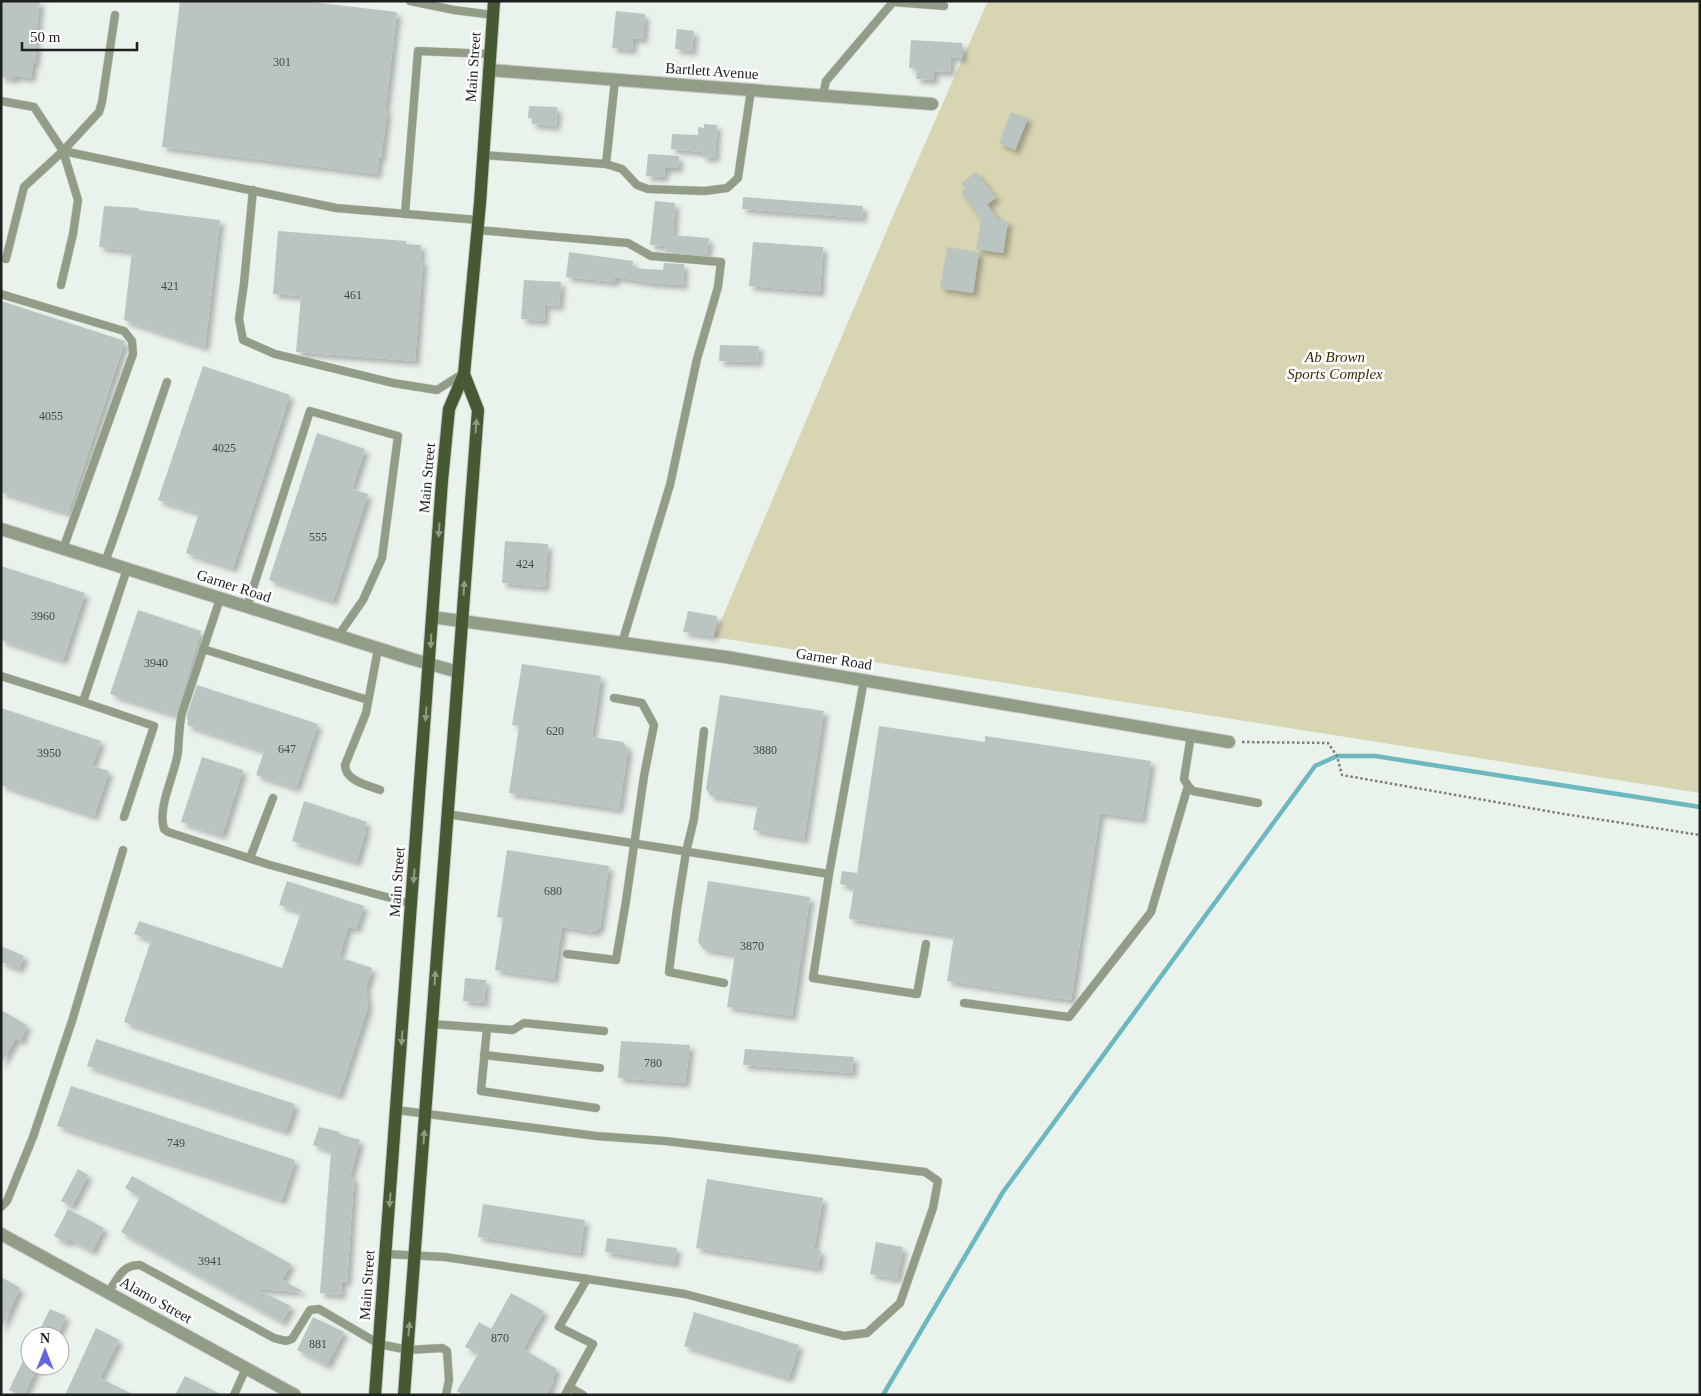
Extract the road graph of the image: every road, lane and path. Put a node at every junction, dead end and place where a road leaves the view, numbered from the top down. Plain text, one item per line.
1 (410, 1) edge
2 (494, 1) edge
3 (893, 2) edge
4 (944, 6) dead end
5 (115, 14) dead end
6 (493, 15) junction
7 (490, 54) junction
8 (489, 70) junction
9 (614, 80) junction
10 (751, 90) junction
11 (823, 95) junction
12 (1, 101) edge
13 (932, 104) dead end
14 (63, 151) junction
15 (483, 156) junction
16 (606, 164) junction
17 (252, 190) junction
18 (405, 214) junction
19 (478, 225) junction
20 (6, 259) dead end
21 (61, 285) dead end
22 (1, 294) edge
23 (464, 374) junction
24 (167, 382) dead end
25 (1, 529) edge
26 (63, 548) junction
27 (104, 562) junction
28 (127, 569) junction
29 (220, 598) junction
30 (247, 607) junction
31 (432, 617) junction
32 (461, 621) junction
33 (338, 636) junction
34 (622, 643) junction
35 (204, 649) junction
36 (378, 649) junction
37 (430, 665) junction
38 (458, 672) junction
39 (1, 676) edge
40 (864, 680) junction
41 (614, 698) dead end
42 (368, 700) junction
43 (83, 702) junction
44 (704, 731) dead end
45 (1191, 735) junction
46 (1229, 742) joint
47 (1188, 786) junction
48 (380, 790) dead end
49 (273, 798) dead end
50 (1258, 803) dead end
51 (447, 814) junction
52 (124, 818) dead end
53 (1700, 835) edge
54 (634, 843) junction
55 (123, 850) dead end
56 (686, 852) junction
57 (250, 858) junction
58 (829, 874) junction
59 (412, 904) junction
60 (926, 944) dead end
61 (567, 954) dead end
62 (724, 983) dead end
63 (964, 1003) dead end
64 (432, 1024) junction
65 (487, 1028) junction
66 (604, 1031) dead end
67 (484, 1055) junction
68 (600, 1068) dead end
69 (596, 1108) dead end
70 (397, 1110) junction
71 (426, 1114) junction
72 (1, 1207) edge
73 (1, 1234) edge
74 (386, 1254) junction
75 (415, 1256) junction
76 (587, 1279) junction
77 (108, 1292) junction
78 (379, 1344) junction
79 (408, 1350) junction
80 (246, 1368) junction
81 (567, 1391) edge
82 (234, 1395) edge
83 (295, 1395) edge
84 (375, 1395) edge
85 (404, 1395) edge
86 (446, 1395) edge
87 (582, 1395) edge

1 - 6 lane
2 - 6 main road, Main Street
3 - 4 lane
3 - 11 lane
5 - 14 lane
6 - 7 main road, Main Street
7 - 8 main road, Main Street
7 - 18 lane
8 - 9 street, Bartlett Avenue
8 - 15 main road, Main Street
9 - 10 street, Bartlett Avenue
9 - 16 lane
10 - 11 street, Bartlett Avenue
10 - 16 lane
11 - 13 street, Bartlett Avenue
12 - 14 lane
14 - 17 lane
14 - 20 lane
14 - 21 lane
15 - 16 lane
15 - 19 main road, Main Street
17 - 18 lane
17 - 23 lane
18 - 19 lane
19 - 23 main road, Main Street
19 - 34 lane
22 - 26 lane
23 -> 31 main road, Main Street
32 -> 23 main road, Main Street
24 - 27 lane
25 - 26 street, Garner Road
26 - 27 street, Garner Road
27 - 28 street, Garner Road
28 - 29 street, Garner Road
28 - 43 lane
29 - 30 street, Garner Road
29 - 35 lane
30 - 33 street, Garner Road
30 - 33 lane
31 - 32 street, Garner Road
31 -> 37 main road, Main Street
32 - 34 street, Garner Road
32 - 38 main road, Main Street
33 - 36 street, Garner Road
34 - 40 street, Garner Road
35 - 42 lane
35 - 57 lane
36 - 37 street, Garner Road
36 - 42 lane
37 - 38 street, Garner Road
37 -> 59 main road, Main Street
38 - 51 main road, Main Street
39 - 43 lane
40 - 45 street, Garner Road
40 - 58 lane
41 - 54 lane
42 - 48 lane
43 - 52 lane
44 - 56 lane
45 - 46 street, Garner Road
45 - 47 lane
46 - 53 path
47 - 50 lane
47 - 63 lane
49 - 57 lane
51 - 54 lane
64 -> 51 main road, Main Street
54 - 56 lane
54 - 61 lane
55 - 72 lane
56 - 58 lane
56 - 62 lane
57 - 59 lane
58 - 60 lane
59 -> 70 main road, Main Street
64 - 65 lane
64 - 71 main road, Main Street
65 - 66 lane
65 - 67 lane
67 - 68 lane
67 - 69 lane
70 - 71 lane
70 -> 74 main road, Main Street
75 -> 71 main road, Main Street
71 - 76 lane
73 - 77 street, Alamo Street
74 - 75 lane
74 - 78 main road, Main Street
75 - 76 lane
79 -> 75 main road, Main Street
76 - 81 lane
77 - 78 lane
77 - 80 street, Alamo Street
78 - 79 lane
78 - 84 main road, Main Street
79 - 85 main road, Main Street
79 - 86 lane
80 - 82 lane
80 - 83 street, Alamo Street
81 - 87 lane

